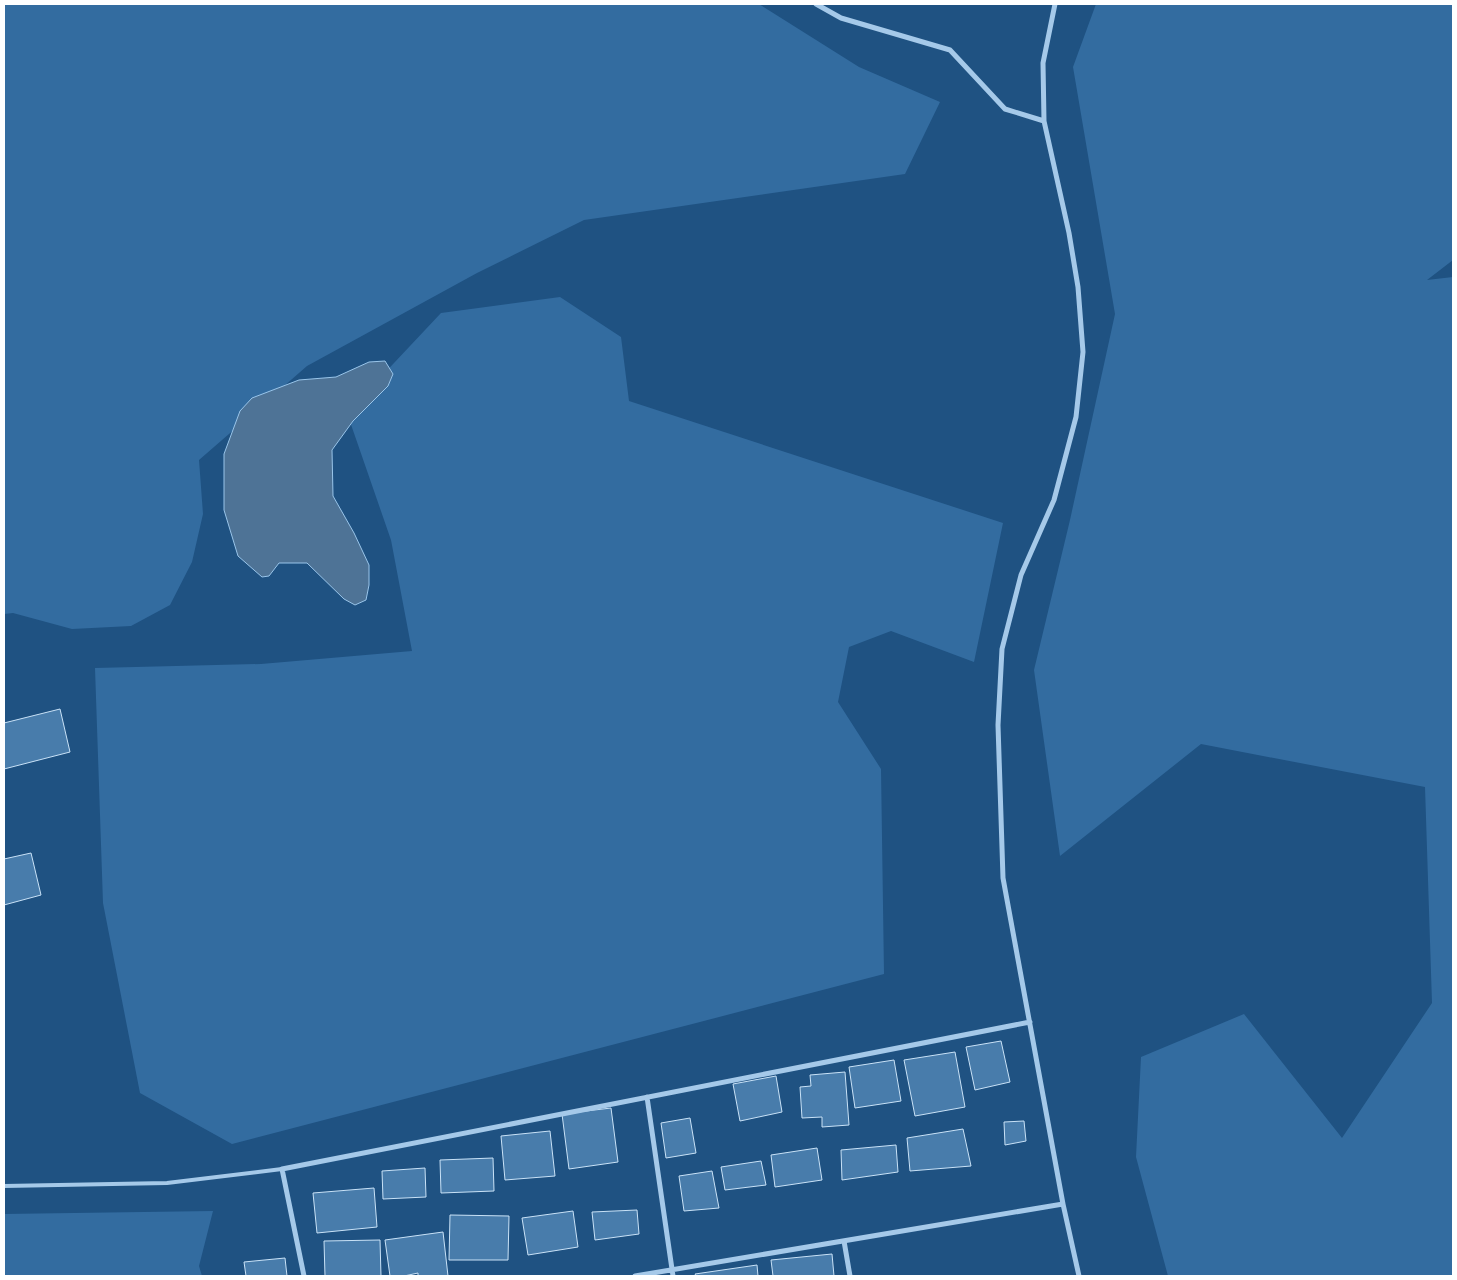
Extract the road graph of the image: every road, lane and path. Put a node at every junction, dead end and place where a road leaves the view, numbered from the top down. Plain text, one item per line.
1 (816, 4) edge
2 (1055, 4) edge
3 (1044, 121) junction
4 (1030, 1022) junction
5 (647, 1097) junction
6 (282, 1169) junction
7 (4, 1186) edge
8 (1063, 1204) junction
9 (844, 1241) junction
10 (672, 1273) edge
11 (304, 1276) edge
12 (635, 1276) edge
13 (850, 1276) edge
14 (1079, 1276) edge

1 - 3 street
2 - 3 street
3 - 4 street
4 - 5 street
4 - 8 street
5 - 6 street
5 - 10 street
6 - 7 lane
6 - 11 street
8 - 9 street
8 - 14 street
9 - 10 street
9 - 13 street
10 - 12 street

